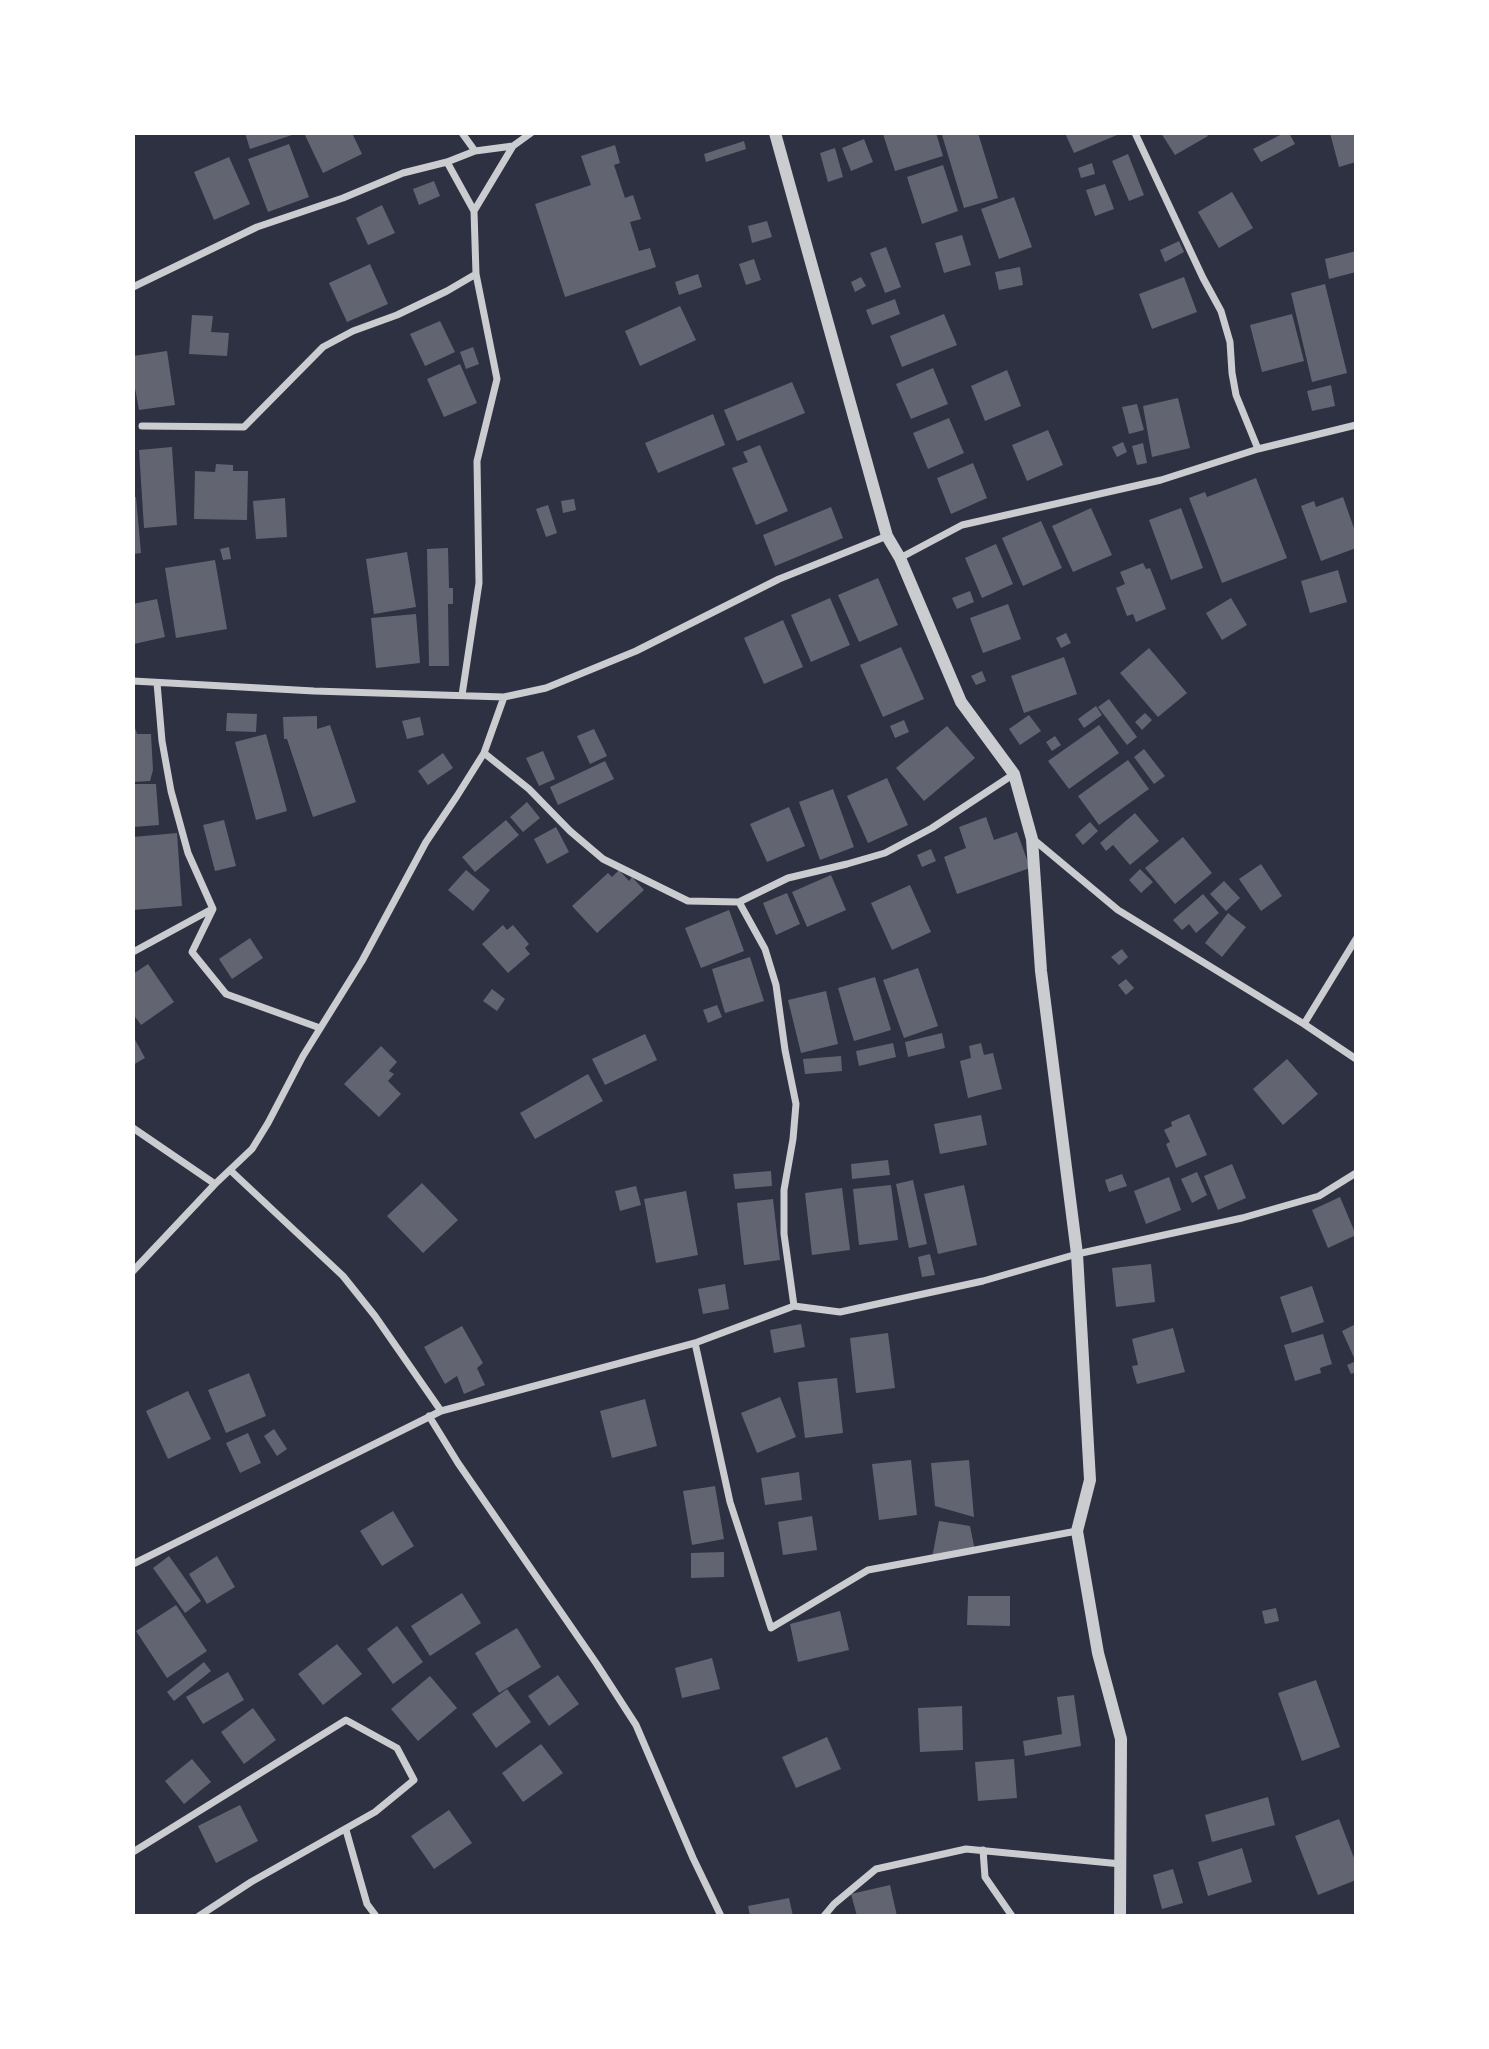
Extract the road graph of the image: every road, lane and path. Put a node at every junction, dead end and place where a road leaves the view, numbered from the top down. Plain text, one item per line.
1 (462, 133) edge
2 (531, 133) edge
3 (775, 133) edge
4 (1135, 133) edge
5 (513, 146) junction
6 (475, 151) junction
7 (447, 162) junction
8 (474, 211) junction
9 (476, 274) junction
10 (133, 287) edge
11 (1356, 425) edge
12 (142, 426) dead end
13 (1258, 449) junction
14 (887, 536) junction
15 (900, 558) junction
16 (133, 681) edge
17 (157, 683) junction
18 (462, 695) junction
19 (504, 697) junction
20 (484, 752) junction
21 (1014, 774) junction
22 (1032, 839) junction
23 (739, 902) junction
24 (213, 909) junction
25 (1356, 939) edge
26 (133, 952) edge
27 (1304, 1024) junction
28 (320, 1028) junction
29 (1356, 1059) edge
30 (133, 1128) edge
31 (230, 1171) junction
32 (1356, 1173) edge
33 (215, 1184) junction
34 (1077, 1254) junction
35 (133, 1271) edge
36 (794, 1306) junction
37 (695, 1343) junction
38 (442, 1411) junction
39 (429, 1416) junction
40 (1077, 1531) junction
41 (133, 1564) edge
42 (346, 1830) junction
43 (983, 1850) junction
44 (133, 1852) edge
45 (1121, 1864) junction
46 (199, 1916) edge
47 (376, 1916) edge
48 (721, 1916) edge
49 (824, 1916) edge
50 (1012, 1916) edge
51 (1120, 1916) edge

1 - 6 street
2 - 5 street
3 - 14 street
4 - 13 street
5 - 6 street
5 - 8 street
6 - 7 street
7 - 8 street
7 - 10 street
8 - 9 street
9 - 12 street
9 - 18 street
11 - 13 street
13 - 15 street
14 - 15 street
14 - 19 street
15 - 21 street
16 - 17 street
17 - 18 street
17 - 24 street
18 - 19 street
19 - 20 street
20 - 23 street
20 - 28 street
21 - 22 street
21 - 23 street
22 - 27 street
22 - 34 street
23 - 36 street
24 - 26 street
24 - 28 street
25 - 27 street
27 - 29 street
28 - 31 street
30 - 33 street
31 - 33 street
31 - 38 street
32 - 34 street
33 - 35 street
34 - 36 street
34 - 40 street
36 - 37 street
37 - 38 street
37 - 40 street
38 - 39 street
39 - 41 street
39 - 48 street
40 - 45 street
42 - 44 street
42 - 46 street
42 - 47 street
43 - 45 street
43 - 49 street
43 - 50 street
45 - 51 street

